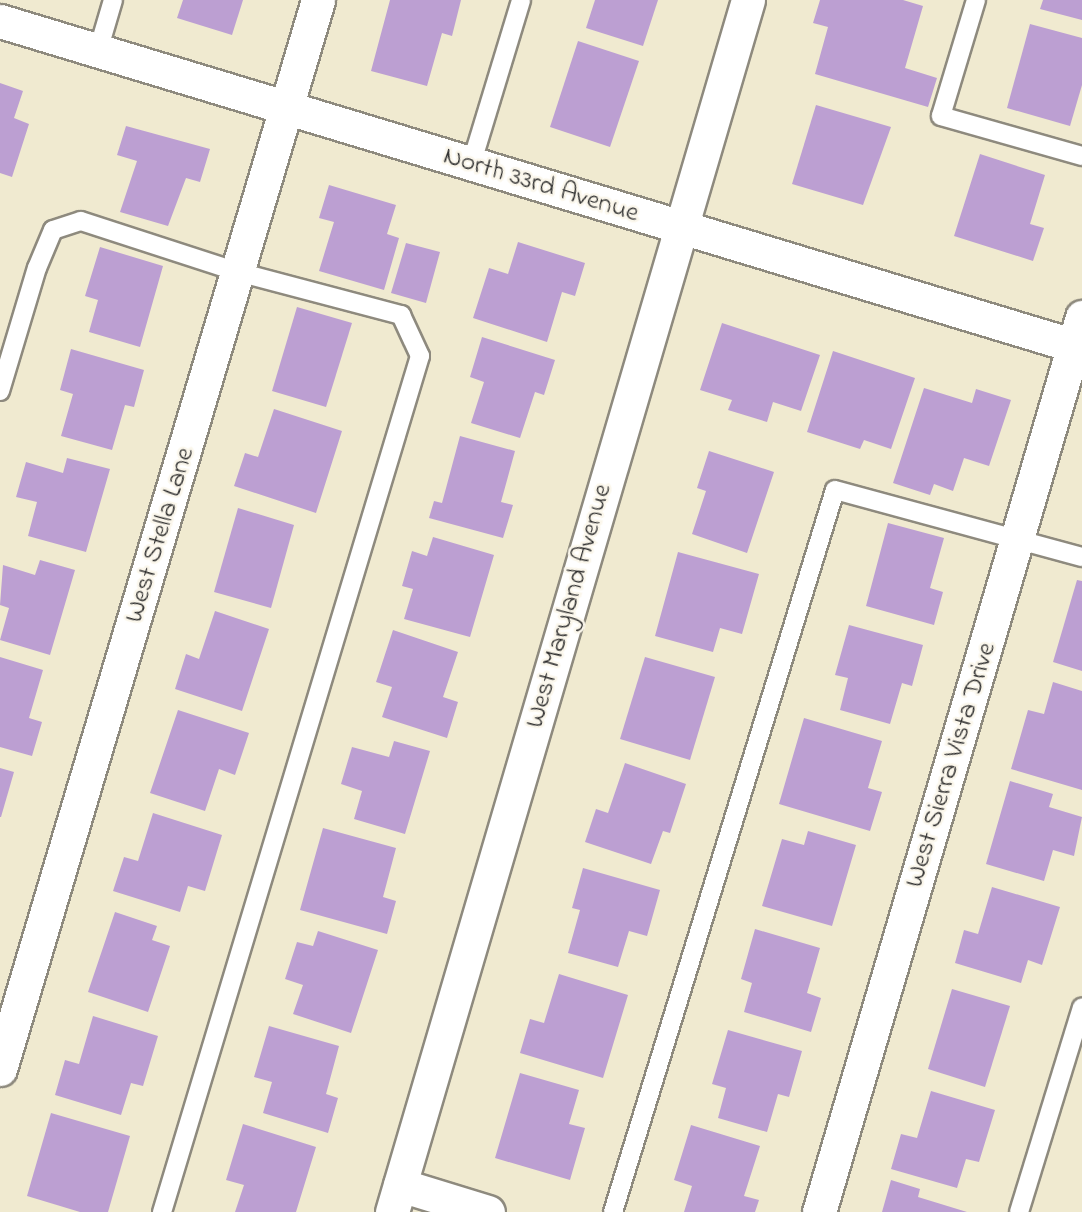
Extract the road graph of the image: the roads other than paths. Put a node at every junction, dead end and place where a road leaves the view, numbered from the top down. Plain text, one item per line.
1 (113, 0) edge
2 (318, 0) edge
3 (521, 0) edge
4 (748, 0) edge
5 (976, 0) edge
6 (0, 21) edge
7 (98, 51) junction
8 (287, 107) junction
9 (1082, 156) edge
10 (471, 165) junction
11 (680, 226) junction
12 (238, 272) junction
13 (1079, 337) edge
14 (0, 391) edge
15 (1019, 537) junction
16 (1082, 557) edge
17 (1082, 1007) edge
18 (0, 1069) edge
19 (396, 1199) edge
20 (162, 1212) edge
21 (488, 1212) edge
22 (613, 1212) edge
23 (819, 1212) edge
24 (1019, 1212) edge

1 - 7 lane
2 - 8 street, West Stella Lane
3 - 10 lane
4 - 11 street, West Maryland Avenue
5 - 9 lane
6 - 7 street, North 33rd Avenue
7 - 8 street, North 33rd Avenue
8 - 10 street, North 33rd Avenue
8 - 12 street, West Stella Lane
10 - 11 street, North 33rd Avenue
11 - 13 street, North 33rd Avenue
11 - 19 street, West Maryland Avenue
12 - 14 lane
12 - 18 street, West Stella Lane
12 - 20 lane
13 - 15 street, West Sierra Vista Drive
15 - 16 lane
15 - 22 lane
15 - 23 street, West Sierra Vista Drive
17 - 24 lane
19 - 21 street

